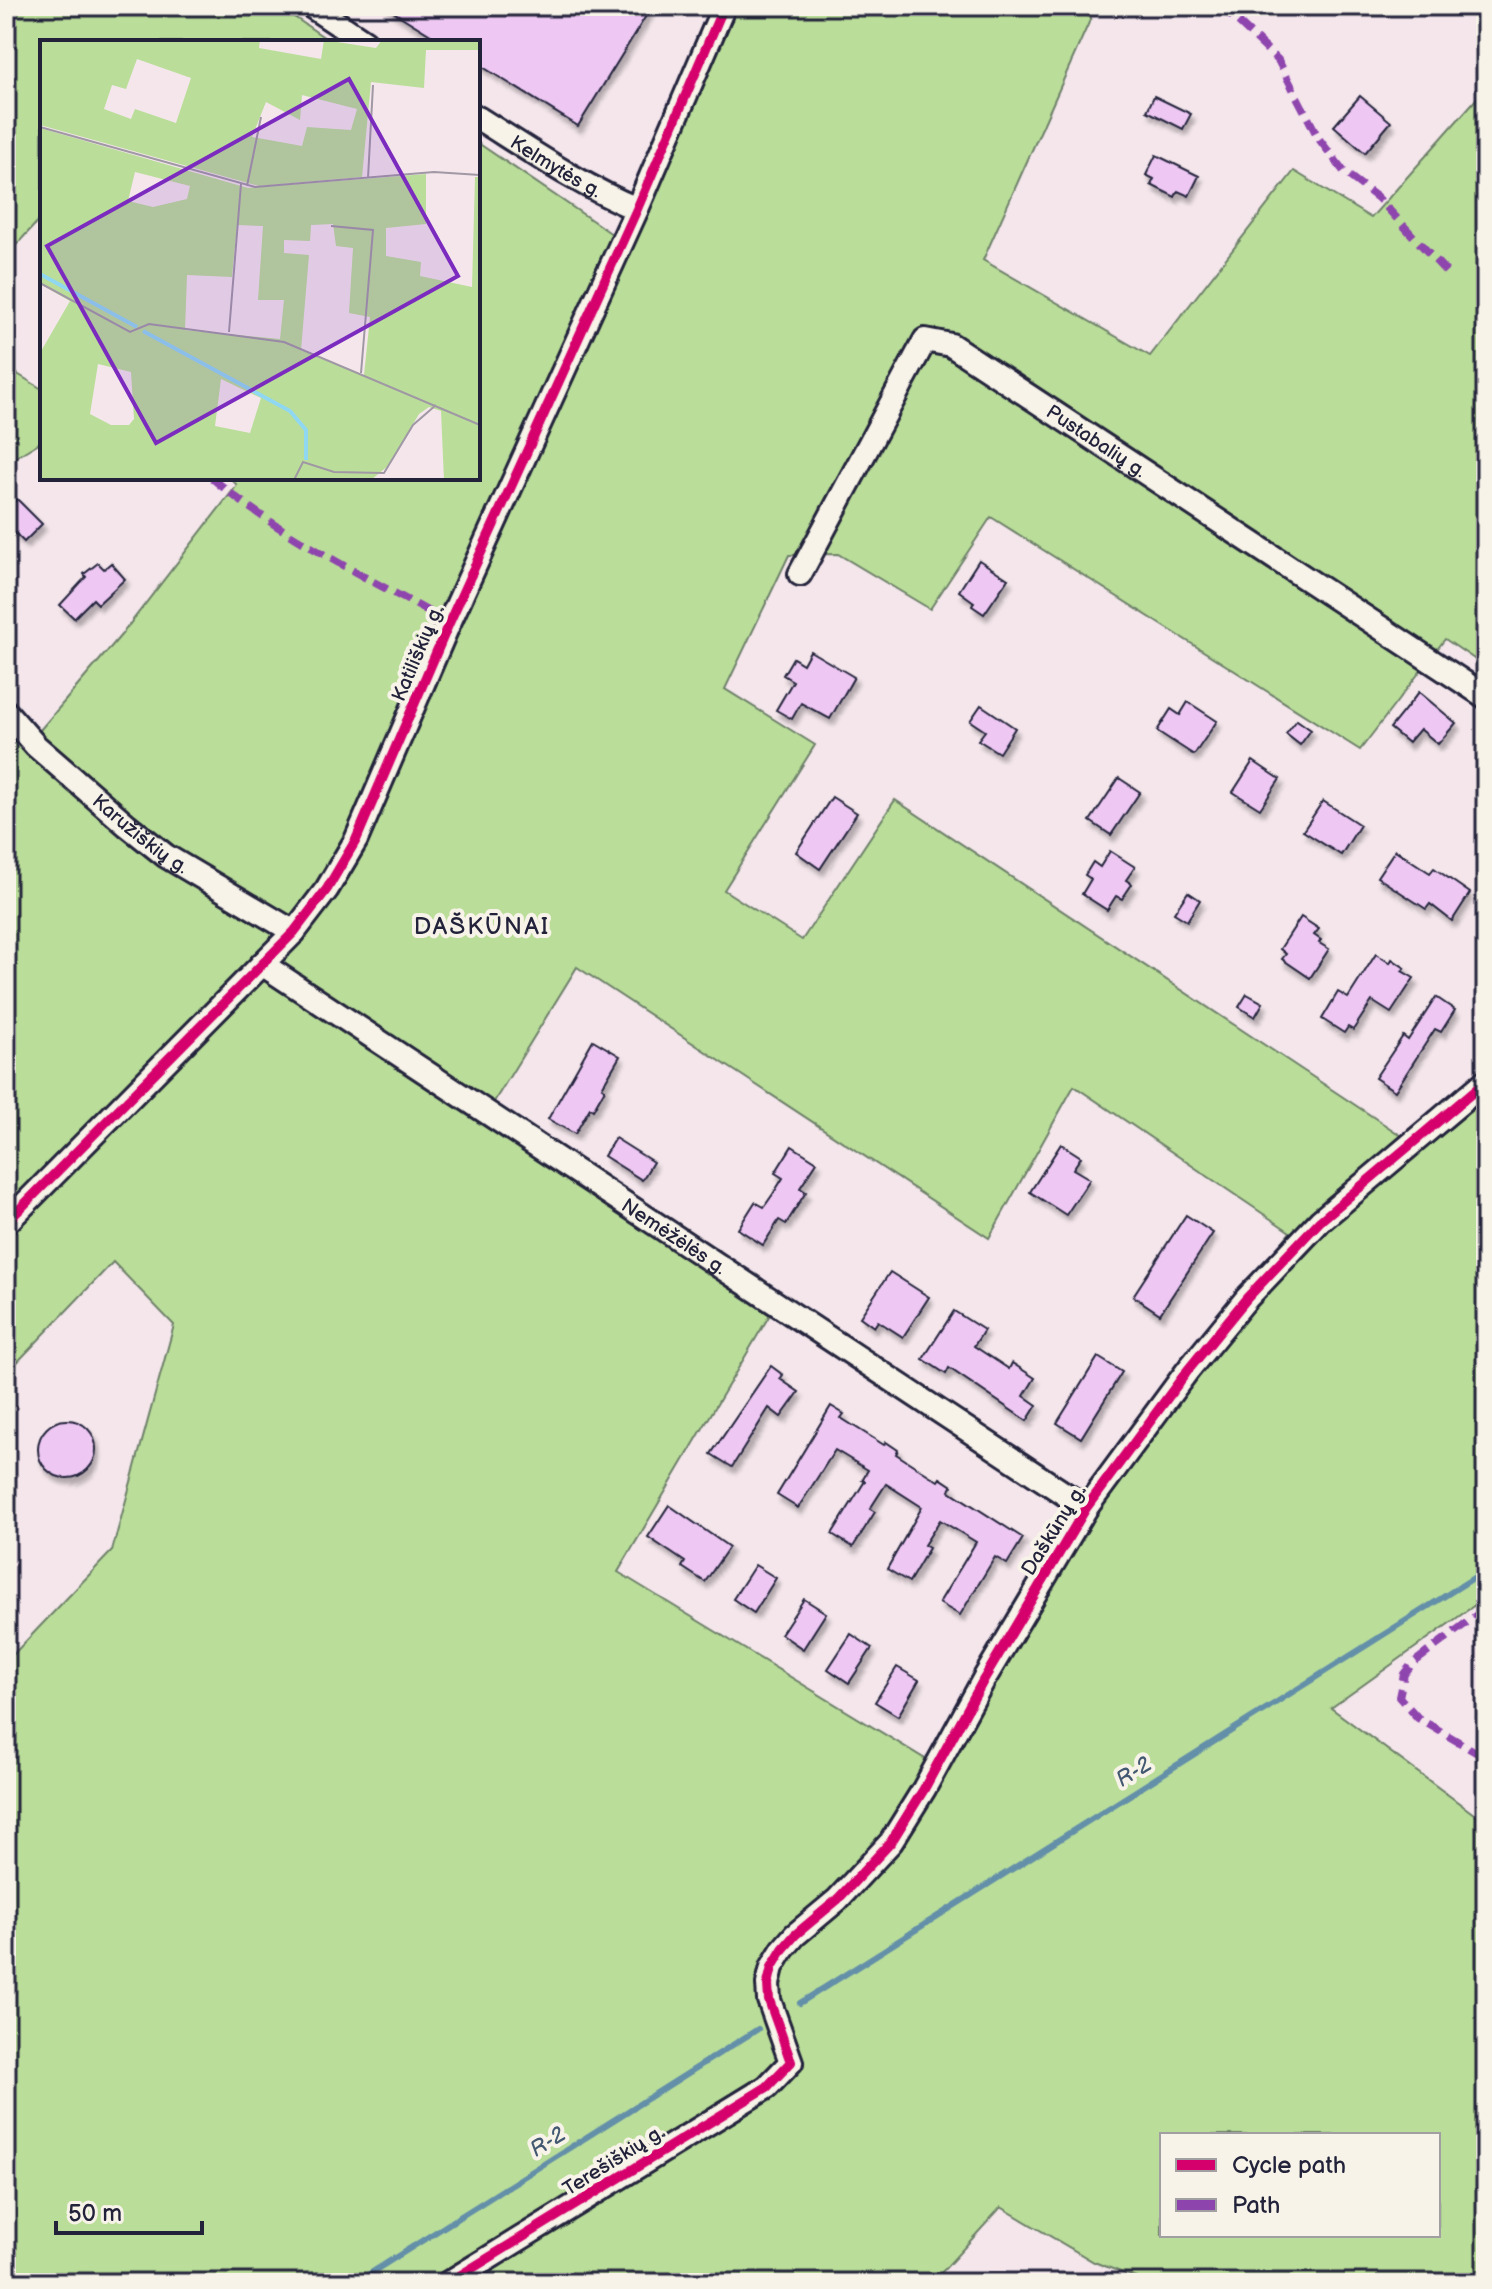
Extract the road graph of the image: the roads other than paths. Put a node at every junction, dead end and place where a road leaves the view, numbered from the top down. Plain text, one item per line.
1 (311, 6) edge
2 (724, 6) edge
3 (362, 40) edge
4 (480, 119) edge
5 (637, 209) junction
6 (800, 574) dead end
7 (1486, 697) edge
8 (6, 712) edge
9 (294, 932) junction
10 (262, 964) junction
11 (1486, 1081) edge
12 (6, 1223) edge
13 (1086, 1508) junction
14 (791, 2062) joint
15 (448, 2283) edge

1 - 3 street
2 - 5 street, Katiliškių g.
4 - 5 street, Kelmytės g.
5 - 9 street, Katiliškių g.
6 - 7 street, Pustabalių g.
8 - 9 street, Karužiškių g.
9 - 10 street, Katiliškių g.
10 - 12 street, Katiliškių g.
10 - 13 street, Nemėžėlės g.
11 - 13 street, Daškūnų g.
13 - 14 street, Daškūnų g.
14 - 15 street, Terešiškių g.

